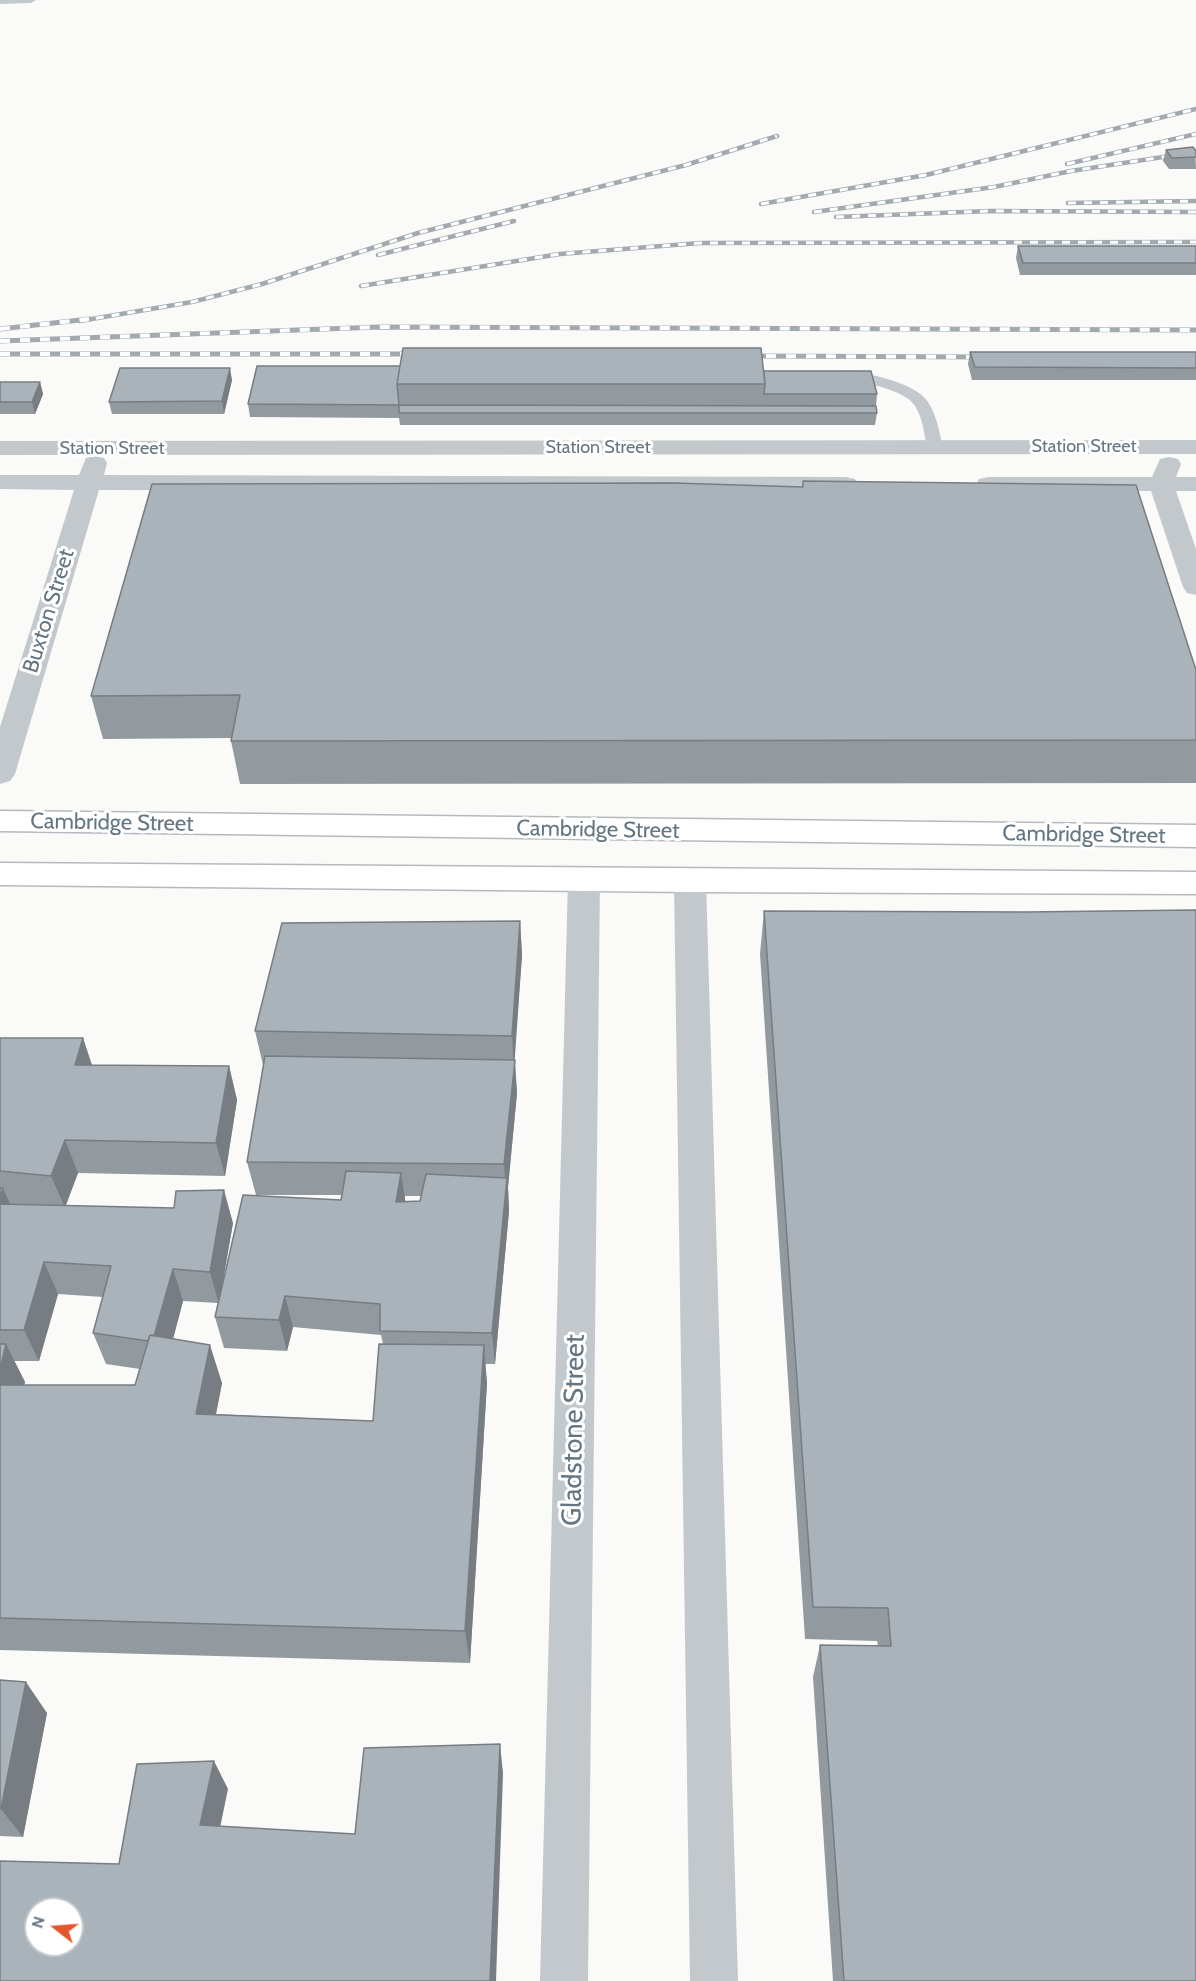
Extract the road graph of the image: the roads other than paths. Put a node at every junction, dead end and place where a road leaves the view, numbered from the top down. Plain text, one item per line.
1 (31, 0) edge
2 (0, 1) edge
3 (832, 372) edge
4 (934, 447) junction
5 (0, 448) edge
6 (100, 449) junction
7 (1189, 452) edge
8 (0, 482) edge
9 (88, 483) junction
10 (874, 484) edge
11 (970, 484) edge
12 (1161, 484) junction
13 (1196, 484) edge
14 (1196, 587) edge
15 (0, 774) edge
16 (0, 821) edge
17 (1196, 836) edge
18 (0, 874) edge
19 (584, 879) junction
20 (690, 881) junction
21 (1196, 883) edge
22 (564, 1981) edge
23 (714, 1981) edge

1 - 2 lane
3 - 4 lane
4 - 6 street, Station Street
4 - 7 street, Station Street
5 - 6 street, Station Street
6 - 9 street, Buxton Street
7 - 12 street
8 - 9 street, Station Street
9 - 10 street, Station Street
9 - 15 street, Buxton Street
11 - 12 street, Station Street
12 - 13 street, Station Street
12 - 14 street
16 - 17 street, Cambridge Street
18 - 19 street, Cambridge Street
19 - 20 street, Cambridge Street
19 - 22 street, Gladstone Street
20 - 21 street, Cambridge Street
20 - 23 street

